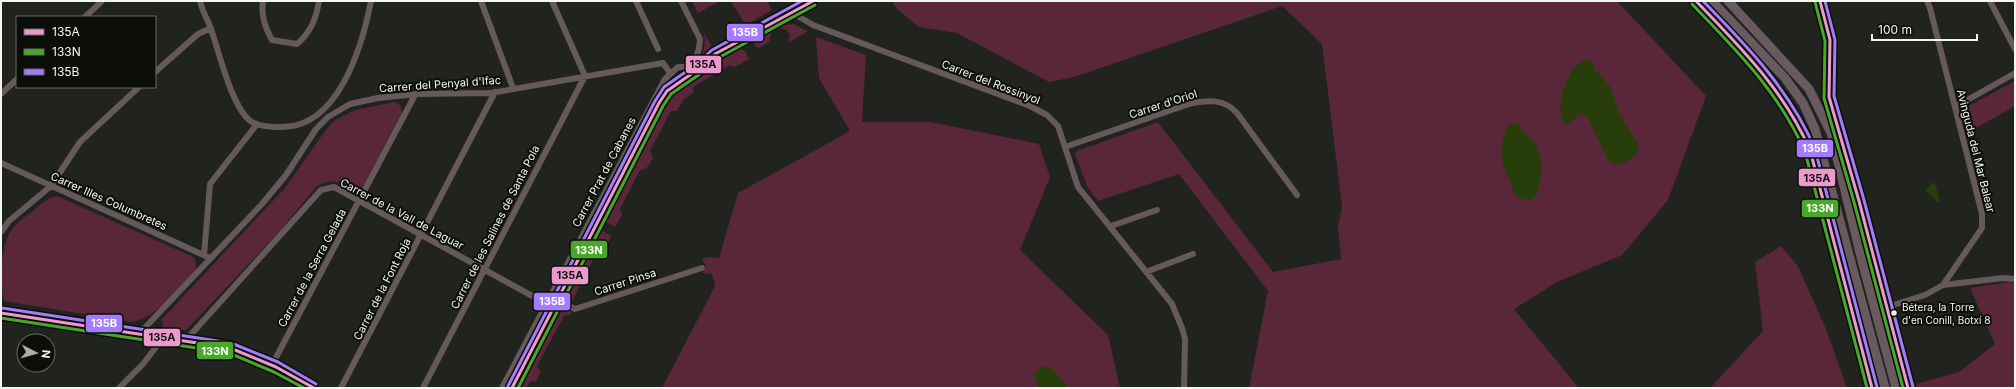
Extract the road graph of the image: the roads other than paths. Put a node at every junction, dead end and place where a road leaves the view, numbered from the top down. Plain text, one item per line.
1 (102, 1) edge
2 (200, 1) edge
3 (263, 1) edge
4 (319, 1) edge
5 (371, 1) edge
6 (481, 1) edge
7 (552, 1) edge
8 (636, 1) edge
9 (681, 1) edge
10 (813, 1) edge
11 (1696, 1) edge
12 (1712, 1) edge
13 (1728, 1) edge
14 (1820, 1) edge
15 (1927, 1) edge
16 (1990, 1) edge
17 (791, 12) junction
18 (86, 16) edge
19 (211, 28) junction
20 (658, 49) dead end
21 (2015, 49) edge
22 (156, 71) edge
23 (670, 73) junction
24 (2015, 73) edge
25 (585, 76) junction
26 (16, 81) edge
27 (138, 88) edge
28 (513, 88) junction
29 (495, 92) junction
30 (1, 94) edge
31 (415, 95) junction
32 (1955, 107) junction
33 (257, 124) junction
34 (1065, 147) junction
35 (1, 163) edge
36 (50, 186) junction
37 (1297, 195) dead end
38 (359, 201) junction
39 (1156, 210) dead end
40 (1110, 226) junction
41 (1, 232) edge
42 (421, 235) junction
43 (1193, 254) dead end
44 (207, 256) junction
45 (702, 268) dead end
46 (484, 270) junction
47 (1146, 272) junction
48 (2015, 279) edge
49 (1943, 285) junction
50 (557, 300) junction
51 (546, 303) junction
52 (1887, 307) junction
53 (1, 313) edge
54 (139, 334) junction
55 (163, 338) junction
56 (186, 341) junction
57 (272, 365) junction
58 (119, 388) edge
59 (314, 388) edge
60 (341, 388) edge
61 (423, 388) edge
62 (502, 388) edge
63 (512, 388) edge
64 (1184, 388) edge
65 (1872, 388) edge
66 (1884, 388) edge
67 (1896, 388) edge
68 (1908, 388) edge

1 - 18 street
2 - 19 street
3 - 4 street
5 - 33 street
6 - 28 street
7 - 25 street
8 - 20 street
9 - 23 street
10 - 17 street
11 - 65 street
12 - 66 main road
13 - 67 main road
14 - 52 street
15 - 32 street, Avinguda del Mar Balear
16 - 21 street
17 - 34 street, Carrer del Rossinyol
17 - 50 street
19 - 22 street
19 - 33 street
23 - 25 street, Carrer del Penyal d'Ifac
23 - 51 street, Carrer Prat de Cabanes
24 - 32 street
25 - 28 street, Carrer del Penyal d'Ifac
25 - 46 street, Carrer de les Salines de Santa Pola
26 - 30 street
27 - 36 street
28 - 29 street, Carrer del Penyal d'Ifac
29 - 31 street, Carrer del Penyal d'Ifac
29 - 42 street, Carrer de la Font Roja
31 - 38 street, Carrer de la Serra Gelada
31 - 44 street, Carrer del Penyal d'Ifac
32 - 49 street, Avinguda del Mar Balear
33 - 44 street
34 - 37 street, Carrer d'Oriol
34 - 40 street, Carrer del Rossinyol
35 - 36 street, Carrer Illes Columbretes
36 - 41 street
36 - 44 street, Carrer Illes Columbretes
38 - 42 street, Carrer de la Vall de Laguar
38 - 56 street, Carrer de la Vall de Laguar
38 - 57 street, Carrer de la Serra Gelada
39 - 40 street
40 - 47 street, Carrer del Rossinyol
42 - 46 street, Carrer de la Vall de Laguar
42 - 60 street, Carrer de la Font Roja
43 - 47 street
44 - 54 street, Carrer del Penyal d'Ifac
45 - 50 street, Carrer Pinsa
46 - 51 street, Carrer de la Vall de Laguar
46 - 61 street, Carrer de les Salines de Santa Pola
47 - 64 street, Carrer del Rossinyol
48 - 49 street
49 - 52 street, Avinguda del Mar Balear
50 - 63 street
51 - 62 street, Carrer Prat de Cabanes
52 - 68 street
53 - 54 street
54 - 55 street
55 - 56 street
55 - 58 street
56 - 57 street
57 - 59 street

